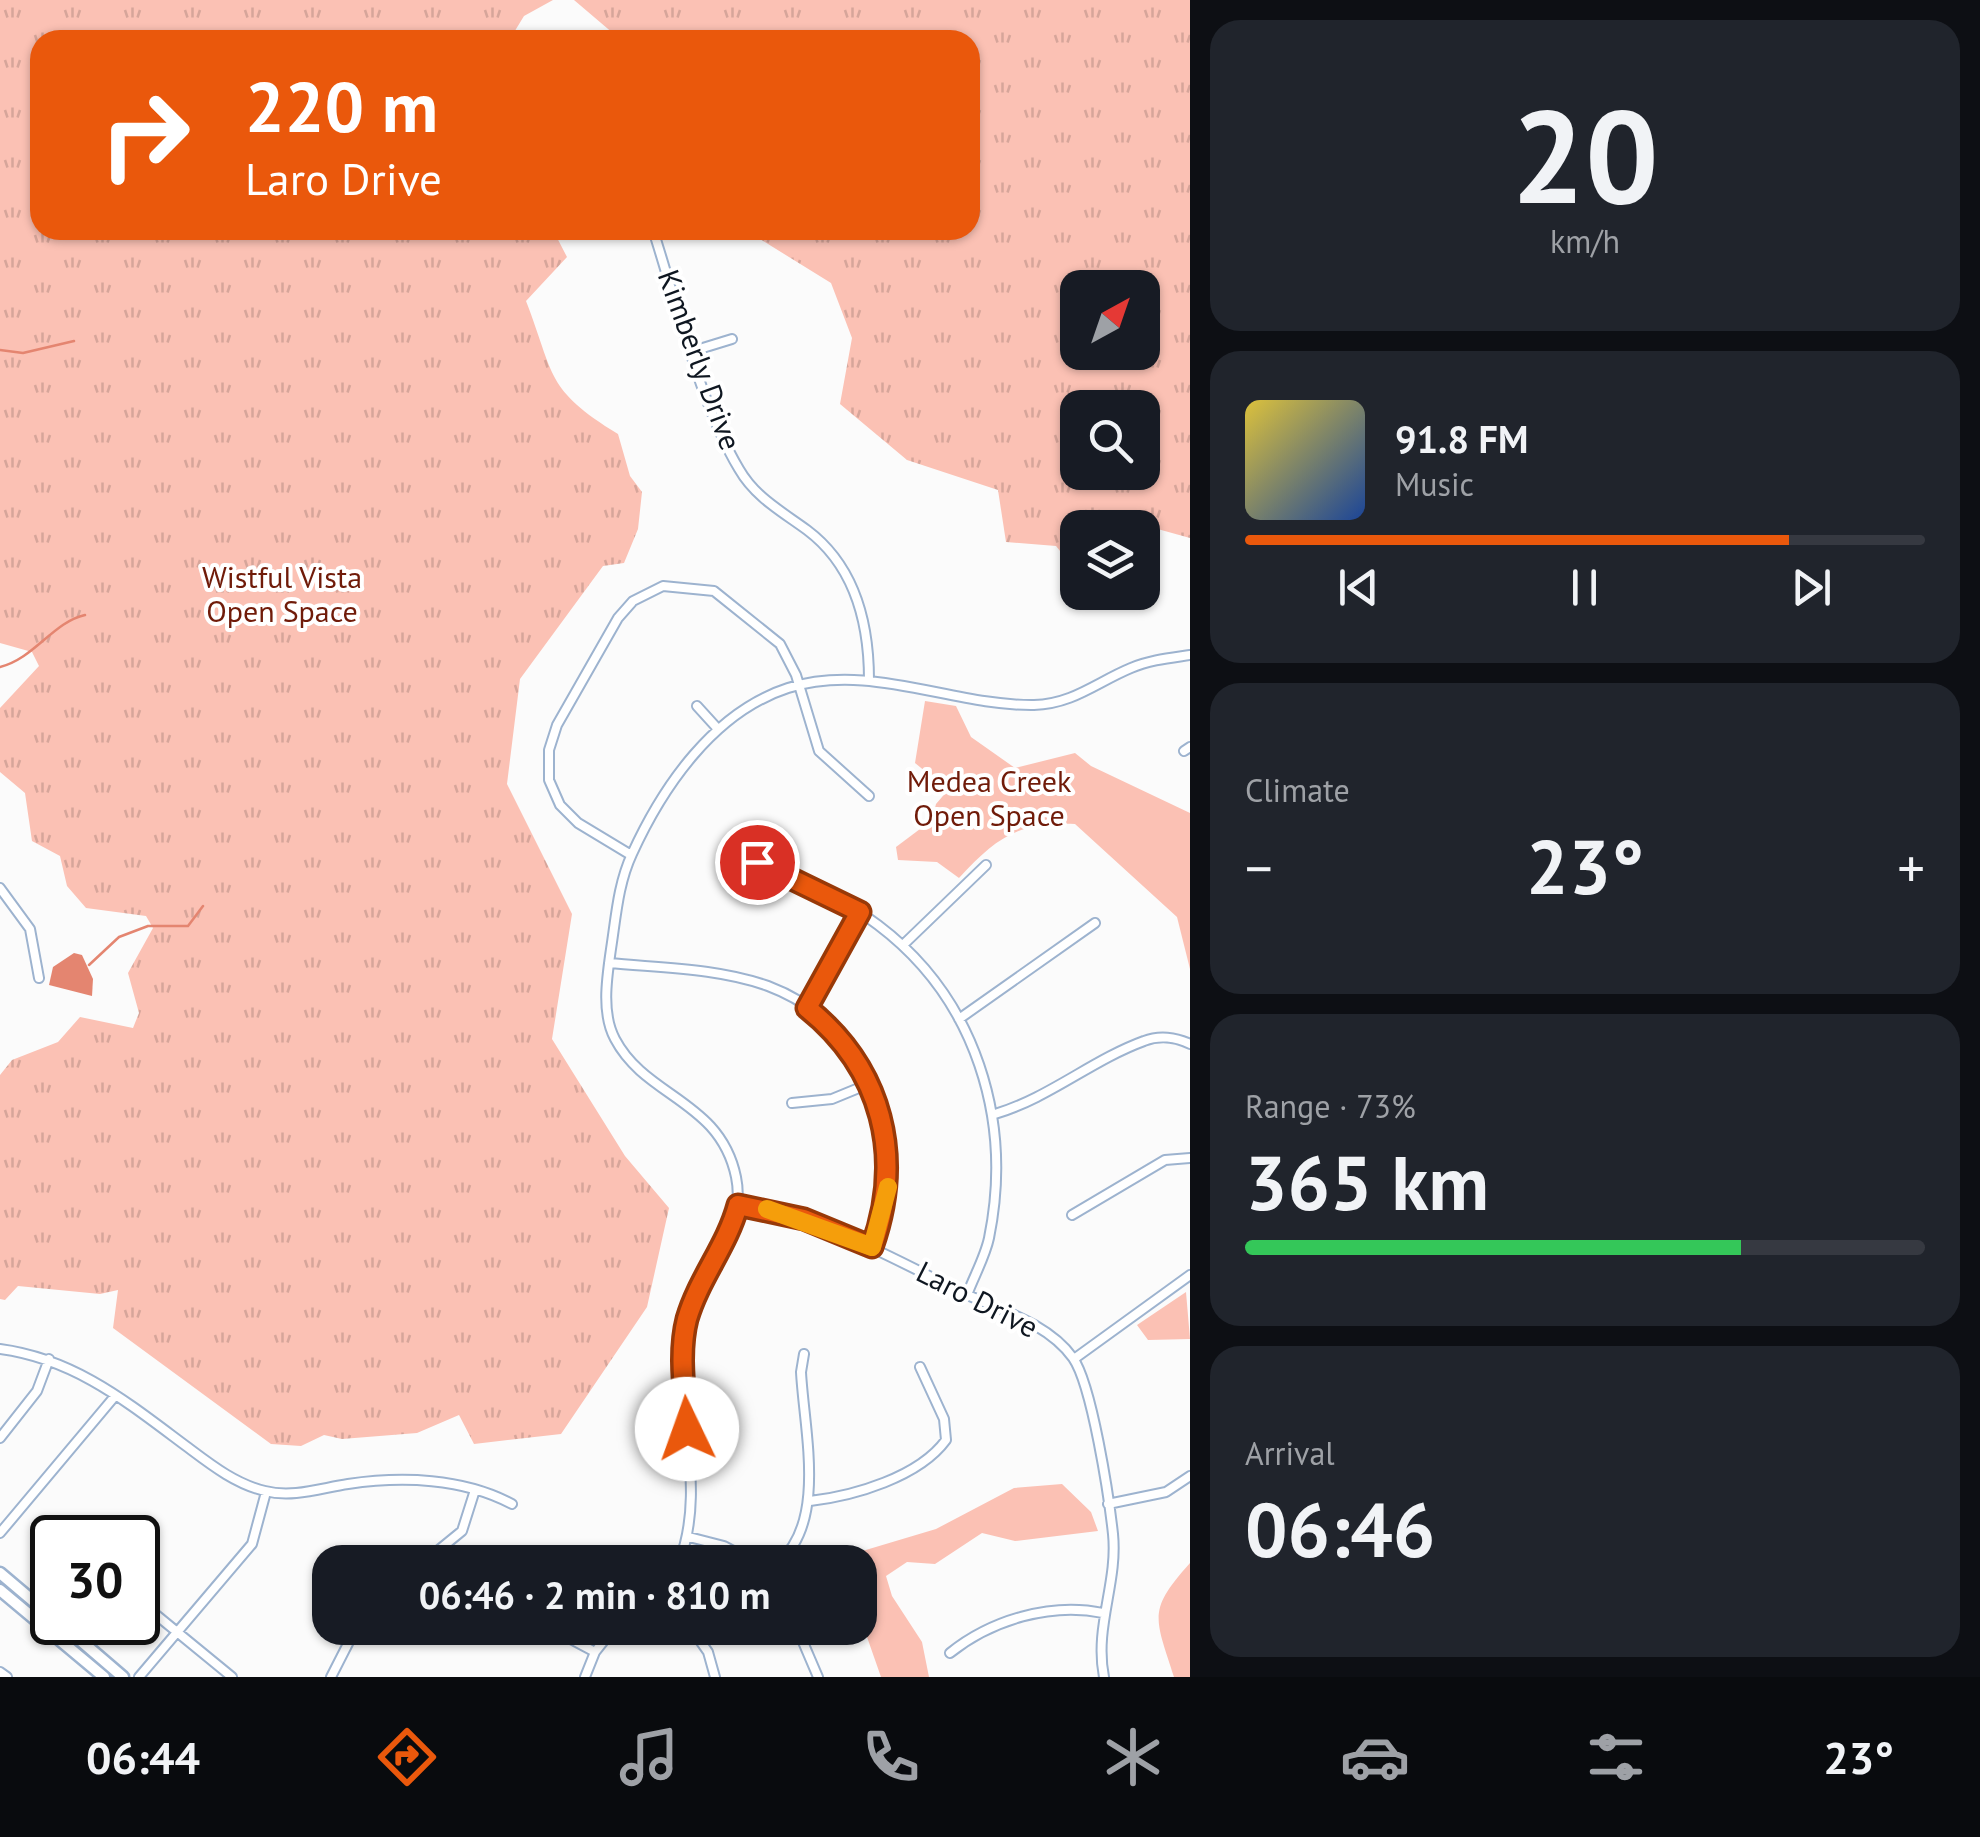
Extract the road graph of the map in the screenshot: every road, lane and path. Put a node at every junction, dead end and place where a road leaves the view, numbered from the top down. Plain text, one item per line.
1 (656, 240) edge
2 (732, 339) dead end
3 (694, 351) junction
4 (1190, 655) edge
5 (868, 680) junction
6 (799, 685) junction
7 (698, 706) dead end
8 (718, 728) junction
9 (869, 796) dead end
10 (631, 855) junction
11 (757, 862) dead end
12 (986, 865) dead end
13 (0, 888) edge
14 (860, 912) junction
15 (1095, 922) dead end
16 (903, 945) junction
17 (609, 962) junction
18 (38, 978) dead end
19 (807, 1008) junction
20 (959, 1019) junction
21 (1188, 1043) edge
22 (871, 1083) junction
23 (792, 1103) dead end
24 (995, 1114) junction
25 (1190, 1158) edge
26 (738, 1205) junction
27 (1072, 1215) dead end
28 (872, 1247) junction
29 (1190, 1275) edge
30 (967, 1294) junction
31 (0, 1349) edge
32 (804, 1354) dead end
33 (49, 1359) junction
34 (1074, 1359) junction
35 (920, 1367) dead end
36 (114, 1396) junction
37 (0, 1438) edge
38 (1190, 1476) edge
39 (475, 1490) junction
40 (266, 1492) junction
41 (810, 1501) junction
42 (512, 1504) dead end
43 (1108, 1504) junction
44 (0, 1534) edge
45 (689, 1537) junction
46 (445, 1545) edge
47 (686, 1545) edge
48 (720, 1545) edge
49 (792, 1545) edge
50 (0, 1573) edge
51 (0, 1590) edge
52 (30, 1598) edge
53 (1103, 1613) junction
54 (160, 1619) edge
55 (177, 1633) junction
56 (86, 1645) edge
57 (348, 1645) edge
58 (582, 1645) edge
59 (601, 1645) edge
60 (703, 1645) edge
61 (805, 1645) edge
62 (595, 1652) junction
63 (950, 1653) dead end
64 (0, 1672) edge
65 (7, 1677) edge
66 (104, 1677) edge
67 (123, 1677) edge
68 (138, 1677) edge
69 (232, 1677) edge
70 (332, 1677) edge
71 (584, 1677) edge
72 (715, 1677) edge
73 (818, 1677) edge
74 (1104, 1677) edge

1 - 3 street, Kimberly Drive
2 - 3 street
3 - 5 street, Kimberly Drive
4 - 5 street
5 - 6 street
6 - 8 street
6 - 9 street
6 - 10 street
7 - 8 street
8 - 10 street
10 - 17 street
11 - 14 street
12 - 16 street
13 - 18 street
14 - 16 street
14 - 19 street
15 - 20 street
16 - 20 street
17 - 19 street
17 - 26 street
19 - 22 street
20 - 24 street
21 - 24 street
22 - 23 street
22 - 28 street
24 - 30 street
25 - 27 street
26 - 28 street, Laro Drive
26 - 45 street
28 - 30 street, Laro Drive
29 - 34 street
30 - 34 street, Laro Drive
31 - 33 street
32 - 41 street
33 - 36 street
33 - 37 street
34 - 43 street, Laro Drive
35 - 41 street
36 - 40 street
36 - 44 street
38 - 43 street
39 - 40 street
39 - 42 street
39 - 46 street
40 - 55 street
41 - 49 street
43 - 53 street, Laro Drive
45 - 47 street
45 - 48 street
50 - 52 main road
51 - 66 main road
53 - 63 street
53 - 74 street, Laro Drive
54 - 55 street
55 - 68 street
55 - 69 street
56 - 67 main road
57 - 70 street
58 - 62 street
59 - 62 street
60 - 72 street
61 - 73 street
62 - 71 street
64 - 65 street

